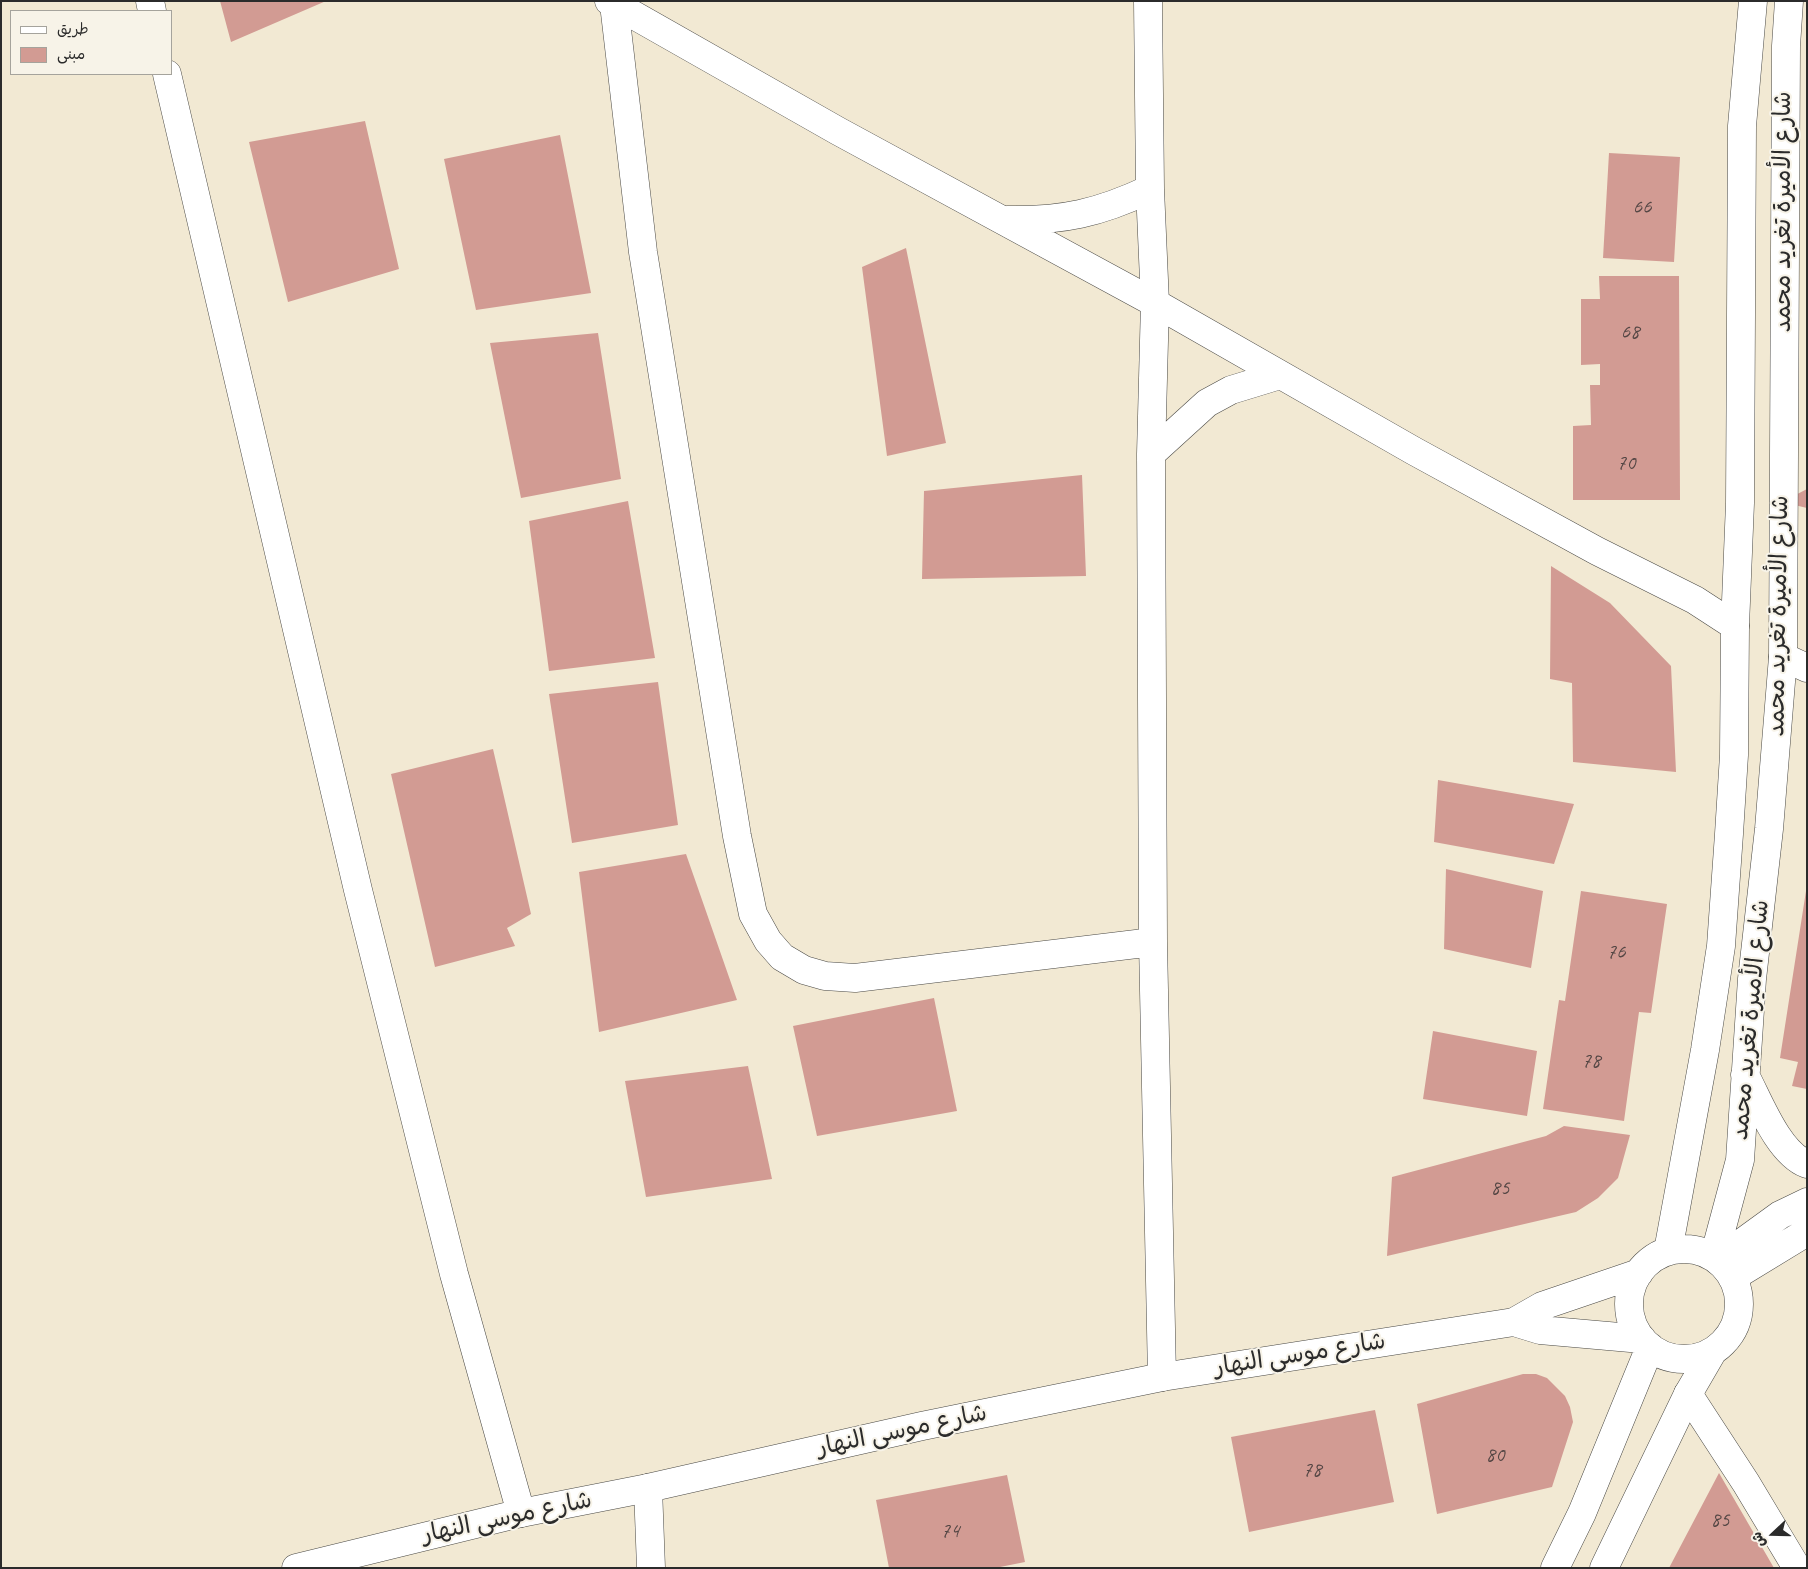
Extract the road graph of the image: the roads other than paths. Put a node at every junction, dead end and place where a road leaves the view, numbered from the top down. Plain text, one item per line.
1 (1148, 1) edge
2 (1753, 1) edge
3 (1789, 1) edge
4 (612, 3) edge
5 (167, 75) edge
6 (1150, 189) junction
7 (1003, 220) junction
8 (1155, 303) junction
9 (1280, 375) junction
10 (1151, 454) junction
11 (1735, 626) junction
12 (1795, 662) edge
13 (1153, 942) junction
14 (1745, 1074) junction
15 (1807, 1164) edge
16 (1807, 1202) edge
17 (1807, 1232) edge
18 (1668, 1251) junction
19 (1722, 1264) junction
20 (1639, 1273) junction
21 (1514, 1322) junction
22 (1646, 1343) junction
23 (1713, 1351) junction
24 (1162, 1377) junction
25 (1688, 1394) junction
26 (648, 1488) junction
27 (521, 1513) junction
28 (296, 1568) edge
29 (651, 1568) edge
30 (1555, 1568) edge
31 (1604, 1568) edge
32 (1797, 1568) edge

1 - 6 street
2 - 11 street, شارع الأميرة تغريد محمد
3 - 12 street, شارع الأميرة تغريد محمد
4 - 7 street
4 - 13 street
5 - 27 street
6 - 7 street
6 - 8 street
7 - 8 street
8 - 9 street
8 - 10 street
9 - 10 street
9 - 11 street
10 - 13 street
11 - 18 street, شارع الأميرة تغريد محمد
12 - 14 street, شارع الأميرة تغريد محمد
13 - 24 street
14 - 15 street
14 - 19 street, شارع الأميرة تغريد محمد
16 - 19 street
17 - 19 street
18 - 19 street
18 - 20 street
19 - 23 street
20 - 21 street, شارع موسى النهار
20 - 22 street
21 - 22 street, شارع موسى النهار
21 - 24 street, شارع موسى النهار
22 - 23 street
22 - 30 street
23 - 25 street
24 - 26 street, شارع موسى النهار
25 - 31 street
25 - 32 street
26 - 27 street, شارع موسى النهار
26 - 29 street
27 - 28 street, شارع موسى النهار

